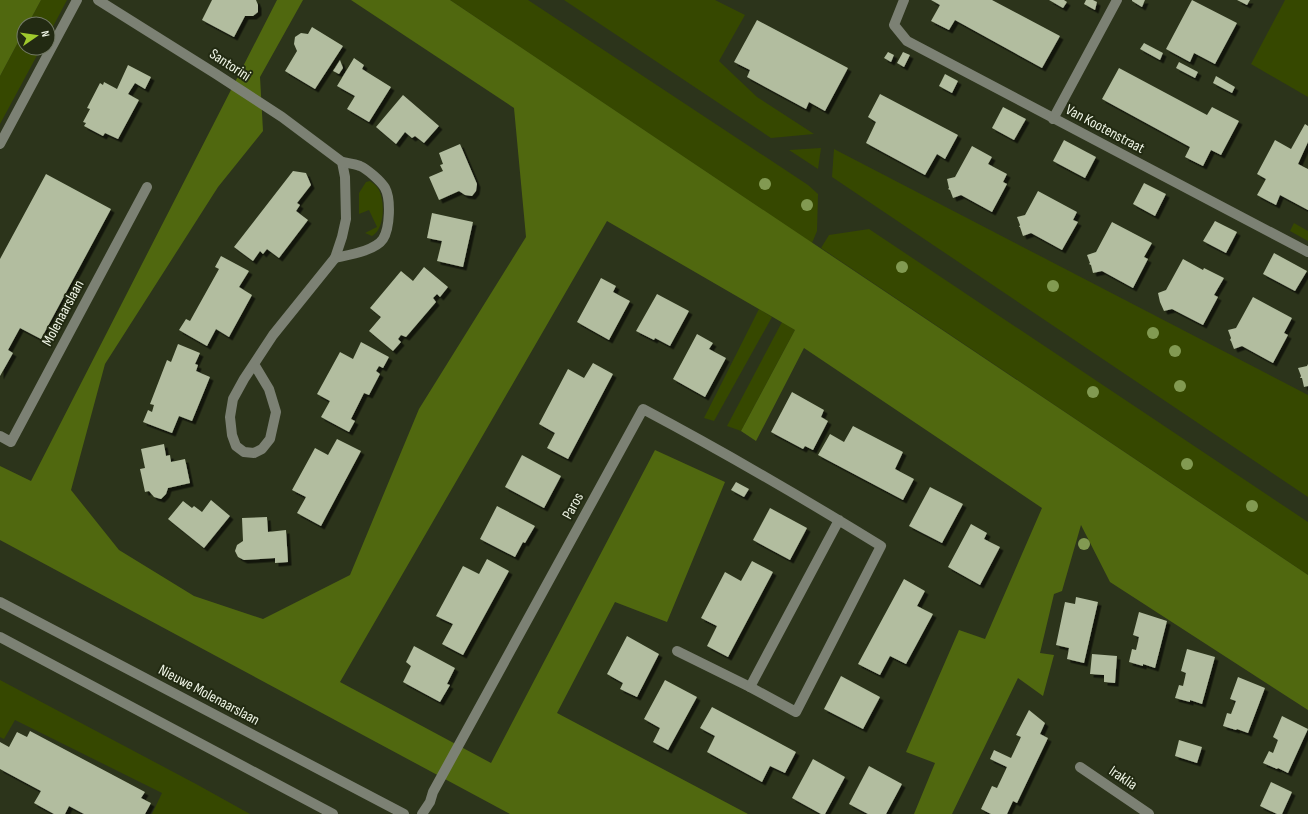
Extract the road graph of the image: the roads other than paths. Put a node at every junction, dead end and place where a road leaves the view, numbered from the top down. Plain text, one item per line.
1 (77, 0) edge
2 (98, 0) edge
3 (904, 0) edge
4 (1117, 0) edge
5 (1053, 119) junction
6 (0, 144) edge
7 (342, 162) junction
8 (147, 187) dead end
9 (1308, 252) edge
10 (335, 258) junction
11 (254, 364) junction
12 (0, 436) edge
13 (839, 520) junction
14 (0, 602) edge
15 (0, 637) edge
16 (677, 651) dead end
17 (750, 687) junction
18 (1080, 768) dead end
19 (333, 814) edge
20 (404, 814) edge
21 (422, 814) edge
22 (1149, 814) edge

1 - 6 street
2 - 7 street, Santorini
3 - 5 street, Van Kootenstraat
4 - 5 street
5 - 9 street, Van Kootenstraat
7 - 10 street
7 - 10 street, Santorini
8 - 12 street, Molenaarslaan
10 - 11 street
11 - 11 street
13 - 17 street
13 - 17 street, Paros
13 - 21 street, Paros
14 - 20 street, Nieuwe Molenaarslaan
15 - 19 street
16 - 17 street, Paros
18 - 22 street, Iraklia

